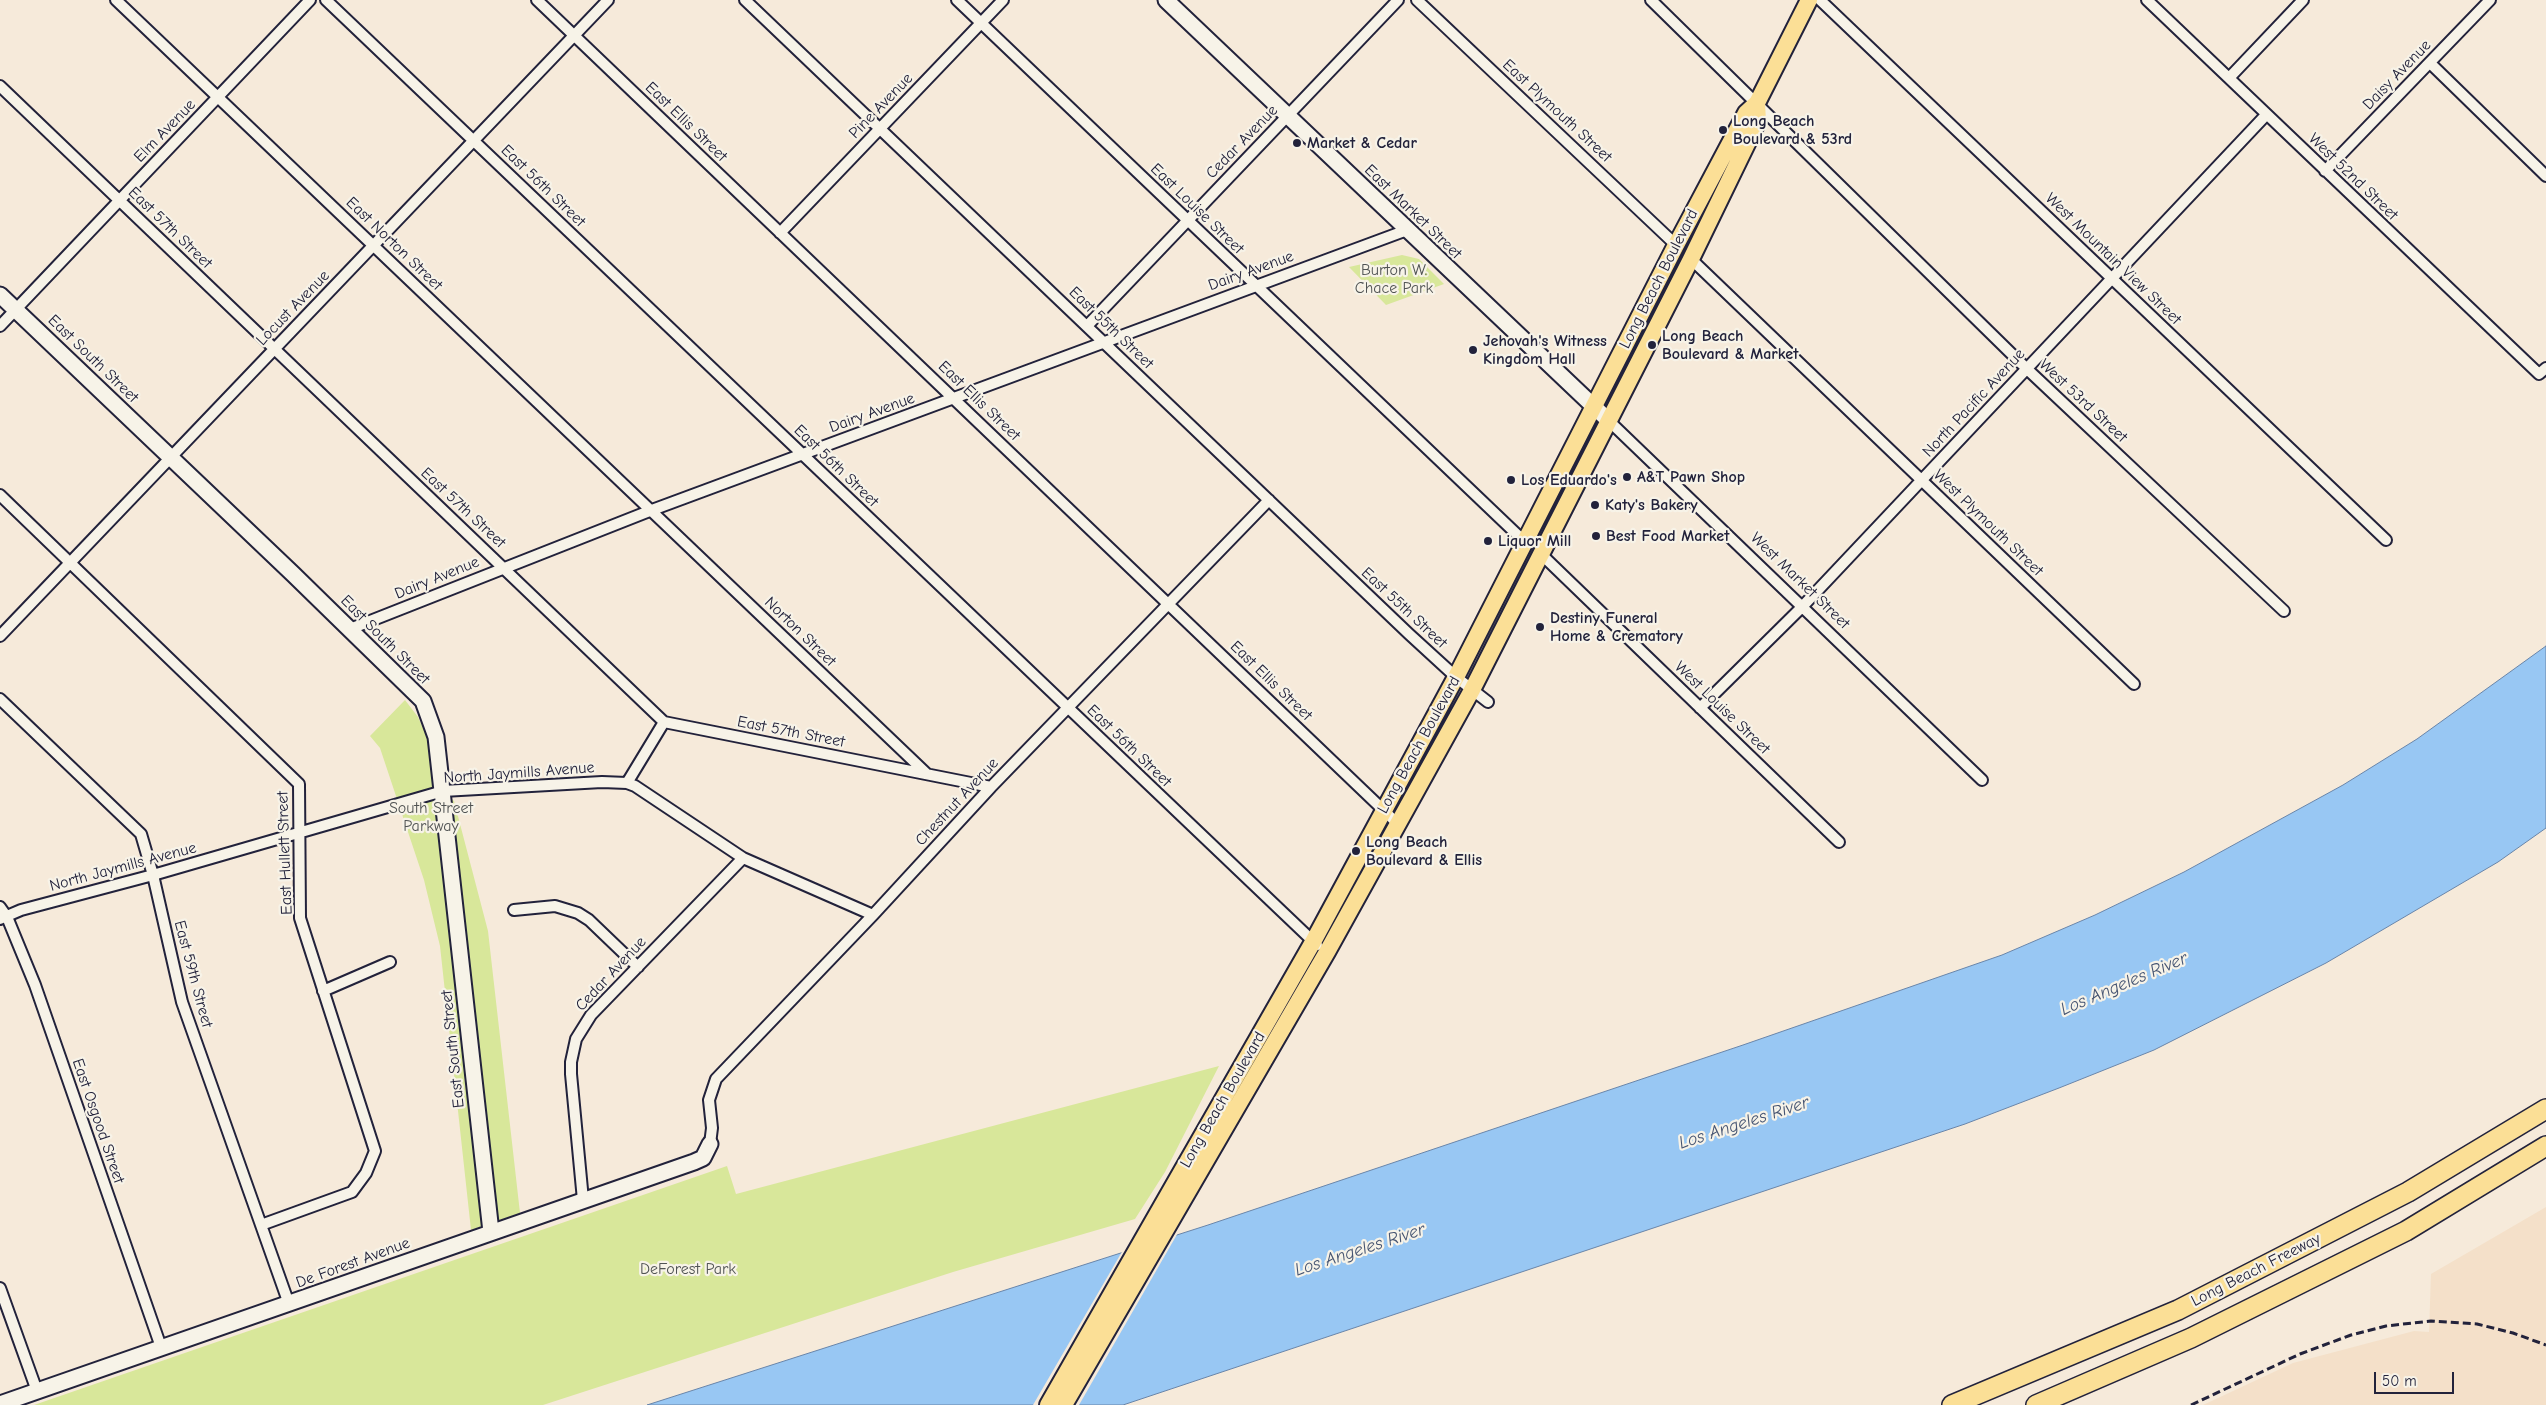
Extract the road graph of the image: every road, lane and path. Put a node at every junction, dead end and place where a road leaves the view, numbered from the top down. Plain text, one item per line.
1 (116, 0) edge
2 (310, 0) edge
3 (326, 0) edge
4 (537, 0) edge
5 (608, 0) edge
6 (746, 0) edge
7 (957, 0) edge
8 (1003, 0) edge
9 (1166, 0) edge
10 (1398, 0) edge
11 (1417, 0) edge
12 (1651, 0) edge
13 (1809, 0) edge
14 (1820, 0) edge
15 (2147, 0) edge
16 (2304, 0) edge
17 (2490, 0) edge
18 (981, 23) junction
19 (574, 35) junction
20 (2430, 62) junction
21 (2228, 78) junction
22 (0, 86) edge
23 (218, 97) junction
24 (1757, 103) junction
25 (2266, 115) junction
26 (1287, 116) junction
27 (880, 129) junction
28 (473, 141) junction
29 (2325, 171) junction
30 (2546, 176) edge
31 (119, 200) junction
32 (1188, 220) junction
33 (1407, 230) junction
34 (780, 233) junction
35 (374, 245) junction
36 (1676, 245) junction
37 (1691, 259) junction
38 (2111, 278) junction
39 (1256, 285) junction
40 (0, 295) edge
41 (16, 310) junction
42 (0, 326) edge
43 (1087, 326) junction
44 (1103, 341) junction
45 (274, 349) junction
46 (2027, 369) junction
47 (2543, 371) edge
48 (955, 399) junction
49 (1595, 407) junction
50 (1608, 420) junction
51 (801, 455) junction
52 (170, 458) junction
53 (1923, 480) junction
54 (0, 495) edge
55 (1269, 500) junction
56 (652, 510) junction
57 (2386, 540) dead end
58 (1526, 542) junction
59 (1541, 554) junction
60 (70, 563) junction
61 (504, 568) junction
62 (1169, 604) junction
63 (1801, 608) junction
64 (2284, 611) dead end
65 (350, 629) junction
66 (0, 636) edge
67 (1456, 677) junction
68 (2134, 684) dead end
69 (1472, 690) junction
70 (0, 699) edge
71 (1488, 702) dead end
72 (1067, 708) junction
73 (1700, 708) junction
74 (664, 722) junction
75 (928, 775) junction
76 (1982, 780) dead end
77 (626, 783) junction
78 (991, 787) junction
79 (443, 791) junction
80 (1383, 810) junction
81 (1399, 825) junction
82 (300, 834) junction
83 (1839, 842) dead end
84 (743, 858) junction
85 (153, 875) junction
86 (0, 907) edge
87 (514, 910) dead end
88 (873, 915) junction
89 (4, 918) edge
90 (1313, 942) junction
91 (1327, 952) junction
92 (390, 962) dead end
93 (638, 966) junction
94 (323, 991) junction
95 (2546, 1109) edge
96 (710, 1144) joint
97 (2546, 1146) edge
98 (583, 1200) junction
99 (261, 1225) junction
100 (491, 1232) junction
101 (0, 1288) edge
102 (289, 1304) junction
103 (162, 1347) junction
104 (37, 1391) junction
105 (0, 1404) edge
106 (1048, 1405) edge
107 (1064, 1405) edge
108 (1952, 1405) edge
109 (2036, 1405) edge

1 - 23 street, East Norton Street
2 - 23 street, Elm Avenue
3 - 28 street, East 56th Street
4 - 19 street, East Ellis Street
5 - 19 street, Locust Avenue
6 - 27 street, East 55th Street
7 - 18 street, East Louise Street
8 - 18 street, Pine Avenue
9 - 26 street, East Market Street
10 - 26 street, Cedar Avenue
11 - 36 street, East Plymouth Street
12 - 24 street, West 53rd Street
13 - 24 main road, Long Beach Boulevard
14 - 38 street, West Mountain View Street
15 - 21 street, West 52nd Street
16 - 21 street
17 - 20 street, Daisy Avenue
18 - 27 street, Pine Avenue
18 - 32 street, East Louise Street
19 - 28 street, Locust Avenue
19 - 34 street, East Ellis Street
20 - 29 street, Daisy Avenue
20 - 30 street
21 - 25 street, West 52nd Street
22 - 31 street, East 57th Street
23 - 31 street, Elm Avenue
23 - 35 street, East Norton Street
24 - 36 main road, Long Beach Boulevard
24 - 37 main road, Long Beach Boulevard
24 - 46 street, West 53rd Street
25 - 29 street, West 52nd Street
25 - 38 street, North Pacific Avenue
26 - 32 street, Cedar Avenue
26 - 33 street, East Market Street
27 - 34 street, Pine Avenue
27 - 43 street, East 55th Street
28 - 35 street, Locust Avenue
28 - 51 street, East 56th Street
29 - 47 street, West 52nd Street
31 - 41 street, Elm Avenue
31 - 45 street, East 57th Street
32 - 39 street, East Louise Street
32 - 43 street, Cedar Avenue
33 - 39 street, Dairy Avenue
33 - 49 street, East Market Street
34 - 48 street, East Ellis Street
35 - 45 street, Locust Avenue
35 - 56 street, East Norton Street
36 - 49 main road, Long Beach Boulevard
37 - 50 main road, Long Beach Boulevard
37 - 53 street, West Plymouth Street
38 - 46 street, North Pacific Avenue
38 - 57 street, West Mountain View Street
39 - 44 street, Dairy Avenue
39 - 58 street, East Louise Street
40 - 41 street, East South Street
41 - 42 street, Elm Avenue
41 - 52 street, East South Street
43 - 44 street, East 55th Street
44 - 48 street, Dairy Avenue
44 - 55 street, East 55th Street
45 - 52 street, Locust Avenue
45 - 61 street, East 57th Street
46 - 53 street, North Pacific Avenue
46 - 64 street, West 53rd Street
48 - 51 street, Dairy Avenue
48 - 62 street, East Ellis Street
49 - 50 street, West Market Street
49 - 58 main road, Long Beach Boulevard
50 - 59 main road, Long Beach Boulevard
50 - 63 street, West Market Street
51 - 56 street, Dairy Avenue
51 - 72 street, East 56th Street
52 - 60 street, Locust Avenue
52 - 65 street, East South Street
53 - 63 street, North Pacific Avenue
53 - 68 street, West Plymouth Street
54 - 60 street, East Hullett Street
55 - 62 street, Chestnut Avenue
55 - 67 street, East 55th Street
56 - 61 street, Dairy Avenue
56 - 75 street, Norton Street
58 - 67 main road, Long Beach Boulevard
59 - 69 main road, Long Beach Boulevard
59 - 73 street, West Louise Street
60 - 66 street, Locust Avenue
60 - 82 street, East Hullett Street
61 - 65 street, Dairy Avenue
61 - 74 street, East 57th Street
62 - 72 street, Chestnut Avenue
62 - 80 street, East Ellis Street
63 - 73 street, North Pacific Avenue
63 - 76 street, West Market Street
65 - 79 street, East South Street
67 - 69 street, East 55th Street
67 - 80 main road, Long Beach Boulevard
69 - 71 street, East 55th Street
69 - 81 main road, Long Beach Boulevard
70 - 85 street, East 59th Street
72 - 78 street, Chestnut Avenue
72 - 90 street, East 56th Street
73 - 83 street, West Louise Street
74 - 75 street, East 57th Street
74 - 77 street
75 - 78 street, East 57th Street
77 - 79 street, North Jaymills Avenue
77 - 84 street, North Jaymills Avenue
78 - 88 street, Chestnut Avenue
79 - 82 street, North Jaymills Avenue
79 - 100 street, East South Street
80 - 81 street, East Ellis Street
80 - 90 main road, Long Beach Boulevard
81 - 91 main road, Long Beach Boulevard
82 - 85 street, North Jaymills Avenue
82 - 94 street, East Hullett Street
84 - 88 street, North Jaymills Avenue
84 - 93 street, Cedar Avenue
85 - 89 street, North Jaymills Avenue
85 - 99 street, East 59th Street
86 - 89 street, East Osgood Street
87 - 93 street
88 - 96 street, Chestnut Avenue
89 - 103 street, East Osgood Street
90 - 91 street, East 56th Street
90 - 106 main road, Long Beach Boulevard
91 - 107 main road, Long Beach Boulevard
92 - 94 street
93 - 98 street, Cedar Avenue
94 - 99 street, East Hullett Street
95 - 108 highway, Long Beach Freeway
96 - 98 street, De Forest Avenue
97 - 109 highway, Long Beach Freeway
98 - 100 street, De Forest Avenue
99 - 102 street, East 59th Street
100 - 102 street, De Forest Avenue
101 - 104 street
102 - 103 street, De Forest Avenue
103 - 104 street, De Forest Avenue
104 - 105 street, De Forest Avenue

